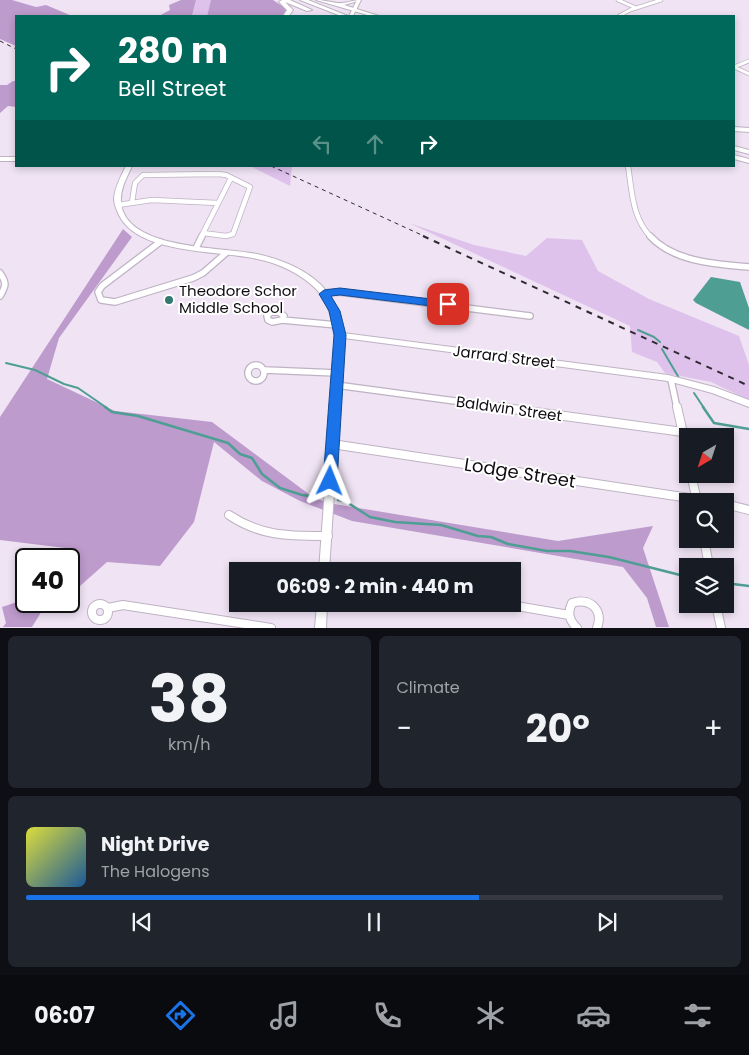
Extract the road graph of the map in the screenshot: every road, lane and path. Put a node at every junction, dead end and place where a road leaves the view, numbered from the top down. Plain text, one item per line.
1 (279, 0) edge
2 (285, 0) edge
3 (303, 0) edge
4 (319, 0) edge
5 (358, 0) edge
6 (618, 0) edge
7 (661, 0) edge
8 (327, 2) junction
9 (636, 8) junction
10 (352, 13) edge
11 (321, 14) dead end
12 (286, 15) edge
13 (342, 15) edge
14 (367, 15) edge
15 (372, 15) edge
16 (622, 15) edge
17 (749, 61) edge
18 (735, 67) edge
19 (735, 67) edge
20 (749, 74) edge
21 (735, 129) edge
22 (749, 130) edge
23 (735, 148) edge
24 (749, 152) edge
25 (735, 157) edge
26 (0, 159) edge
27 (15, 159) edge
28 (749, 161) edge
29 (128, 167) edge
30 (628, 167) edge
31 (231, 178) junction
32 (132, 202) junction
33 (218, 203) junction
34 (118, 205) junction
35 (203, 233) junction
36 (160, 242) junction
37 (196, 248) junction
38 (210, 251) junction
39 (226, 253) junction
40 (214, 262) junction
41 (749, 266) edge
42 (0, 273) edge
43 (324, 294) junction
44 (464, 294) dead end
45 (0, 296) edge
46 (461, 306) junction
47 (530, 316) dead end
48 (282, 320) dead end
49 (337, 325) junction
50 (340, 335) junction
51 (265, 370) dead end
52 (337, 373) junction
53 (668, 378) junction
54 (336, 385) junction
55 (749, 404) edge
56 (682, 428) edge
57 (679, 431) edge
58 (332, 444) junction
59 (679, 497) edge
60 (734, 506) edge
61 (749, 510) edge
62 (229, 515) dead end
63 (328, 536) junction
64 (327, 562) edge
65 (521, 607) edge
66 (108, 608) dead end
67 (321, 612) edge
68 (718, 613) edge
69 (569, 615) junction
70 (271, 628) edge
71 (320, 628) edge
72 (577, 628) edge
73 (597, 628) edge
74 (721, 628) edge

1 - 12 highway
2 - 11 highway
3 - 13 highway
4 - 8 highway
5 - 8 highway
5 - 10 street
5 - 15 highway
6 - 9 street
7 - 9 street
8 - 10 highway
9 - 16 street
10 - 14 highway
17 - 18 street
19 - 20 street
21 - 22 street
23 - 24 highway
25 - 28 highway
26 - 27 street
29 - 34 street
30 - 41 street
31 - 32 street
31 - 33 street
31 - 35 street
32 - 33 street
32 - 34 street
33 - 35 street
34 - 36 street
35 - 37 street
36 - 37 street
36 - 40 street
37 - 38 street
38 - 39 street
38 - 40 street
39 - 40 street
39 - 43 street
42 - 45 street
43 - 46 street
43 - 49 street
44 - 46 street
46 - 47 street
48 - 49 street
49 - 50 street
50 - 52 street
50 - 53 street, Jarrard Street
51 - 52 street
52 - 54 street
53 - 55 street, Jarrard Street
53 - 56 street
54 - 57 street, Baldwin Street
54 - 58 street
58 - 59 street, Lodge Street
58 - 63 street
60 - 61 street
62 - 63 street
63 - 64 street
65 - 69 street
66 - 70 street
67 - 71 street
68 - 74 street
69 - 72 street
69 - 73 street

